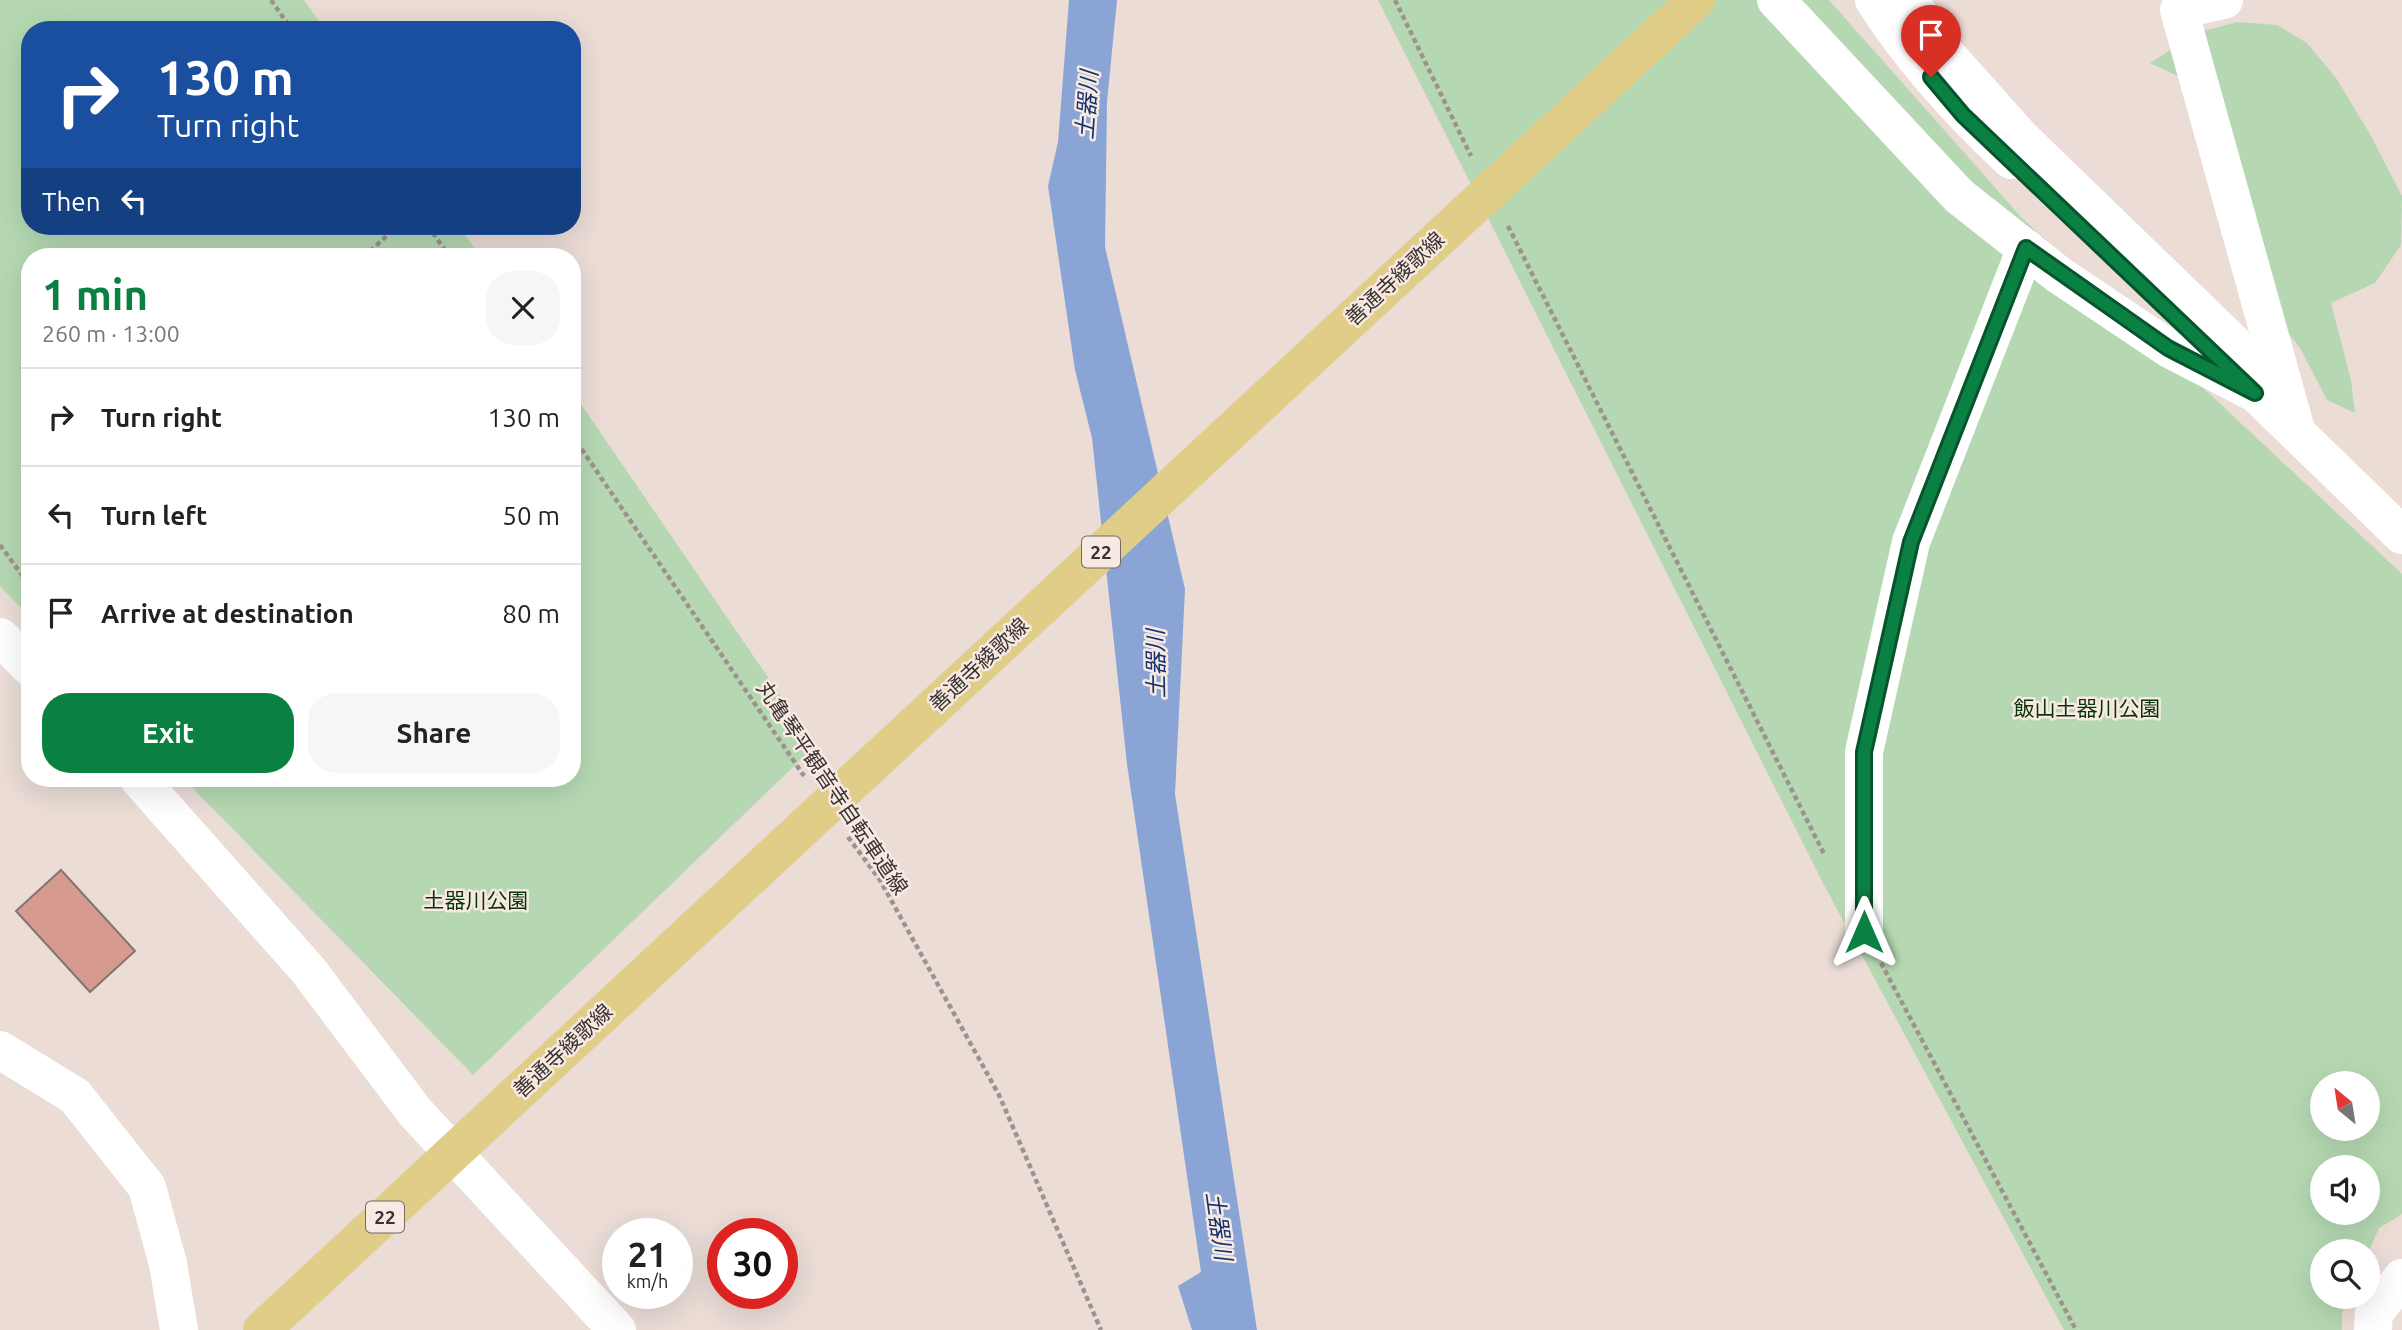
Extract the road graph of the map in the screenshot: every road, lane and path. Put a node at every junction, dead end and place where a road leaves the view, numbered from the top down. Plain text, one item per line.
1 (271, 0) edge
2 (1395, 0) edge
3 (1696, 0) edge
4 (1776, 0) edge
5 (1874, 0) edge
6 (1910, 0) edge
7 (2224, 0) edge
8 (286, 21) edge
9 (1476, 165) dead end
10 (1501, 213) dead end
11 (387, 235) edge
12 (374, 248) edge
13 (2026, 248) junction
14 (2255, 393) junction
15 (2296, 432) junction
16 (581, 448) edge
17 (2402, 535) edge
18 (0, 545) edge
19 (21, 573) edge
20 (0, 637) edge
21 (21, 658) edge
22 (809, 783) dead end
23 (146, 787) edge
24 (841, 827) dead end
25 (1826, 859) dead end
26 (1864, 932) joint
27 (0, 1051) edge
28 (453, 1154) junction
29 (2402, 1278) edge
30 (179, 1330) edge
31 (262, 1330) edge
32 (617, 1330) edge
33 (1101, 1330) edge
34 (2076, 1330) edge
35 (2374, 1330) edge

1 - 8 path
2 - 9 path
3 - 28 main road, 善通寺綾歌線 / 22
4 - 13 street
5 - 14 street
6 - 14 street
7 - 15 street
10 - 25 path
11 - 12 path
13 - 14 street
13 - 26 street
14 - 15 street
15 - 17 street
16 - 22 path, 丸亀琴平観音寺自転車道線
18 - 19 path
20 - 21 street
23 - 28 street
24 - 33 path, 丸亀琴平観音寺自転車道線
26 - 34 path
27 - 30 street
28 - 31 main road, 善通寺綾歌線 / 22
28 - 32 street
29 - 35 street

